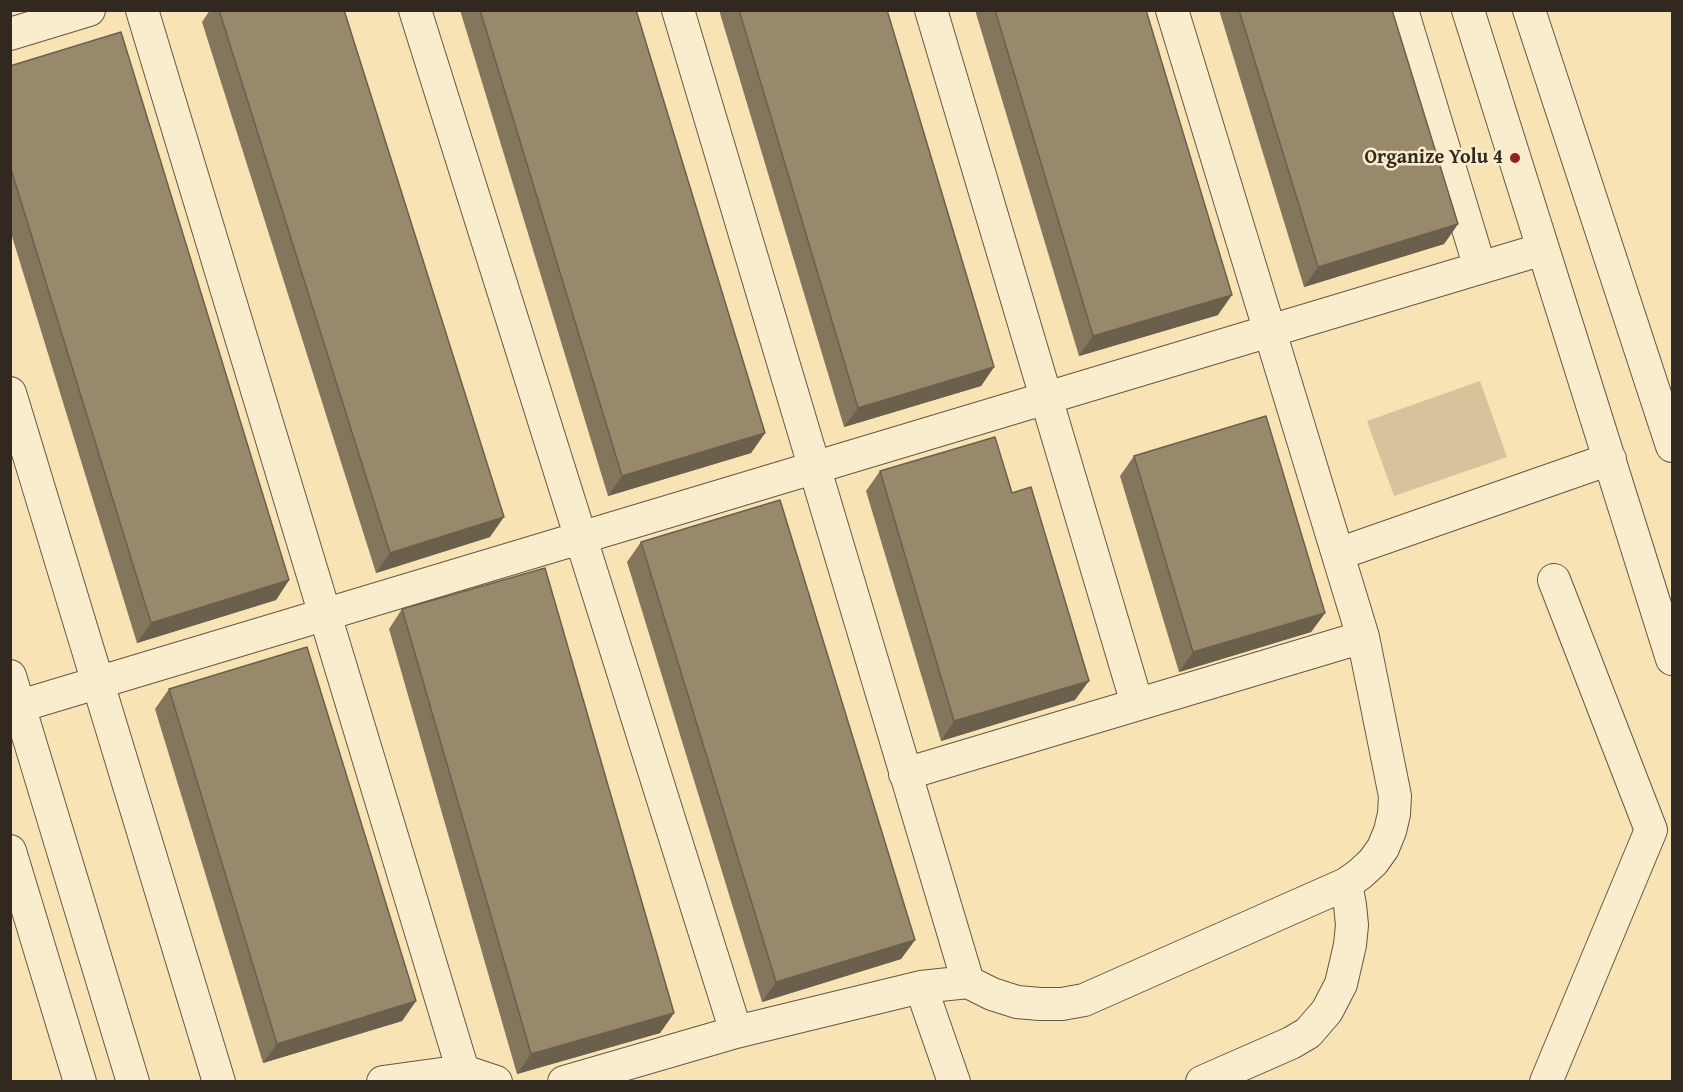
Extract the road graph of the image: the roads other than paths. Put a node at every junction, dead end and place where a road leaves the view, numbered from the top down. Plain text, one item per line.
1 (89, 10) edge
2 (142, 10) edge
3 (415, 10) edge
4 (678, 10) edge
5 (930, 10) edge
6 (1172, 10) edge
7 (1402, 10) edge
8 (1468, 10) edge
9 (1529, 10) edge
10 (10, 34) edge
11 (1543, 249) junction
12 (1480, 268) junction
13 (1269, 331) junction
14 (10, 393) edge
15 (1046, 398) junction
16 (1672, 446) edge
17 (1610, 459) junction
18 (814, 467) junction
19 (580, 537) junction
20 (1338, 554) junction
21 (1554, 580) dead end
22 (324, 615) junction
23 (1363, 637) junction
24 (1672, 659) edge
25 (10, 676) edge
26 (98, 682) junction
27 (1137, 704) junction
28 (20, 705) junction
29 (906, 774) junction
30 (10, 851) edge
31 (1346, 884) junction
32 (968, 982) junction
33 (921, 987) junction
34 (736, 1032) junction
35 (463, 1071) junction
36 (80, 1082) edge
37 (133, 1082) edge
38 (219, 1082) edge
39 (383, 1082) edge
40 (496, 1082) edge
41 (564, 1082) edge
42 (954, 1082) edge
43 (1202, 1082) edge
44 (1546, 1082) edge

1 - 10 street
2 - 22 street
3 - 19 street
4 - 18 street
5 - 15 street
6 - 13 street
7 - 12 street
8 - 11 street
9 - 16 street
11 - 12 street
11 - 17 street
12 - 13 street
13 - 15 street
13 - 20 street
14 - 26 street
15 - 18 street
15 - 27 street
17 - 20 street
17 - 24 street
18 - 19 street
18 - 29 street
19 - 22 street
19 - 34 street
20 - 23 street
21 - 44 street
22 - 26 street
22 - 35 street
23 - 27 street
23 - 31 street
25 - 28 street
26 - 28 street
26 - 38 street
27 - 29 street
28 - 37 street
29 - 32 street
30 - 36 street
31 - 32 street
31 - 43 street
32 - 33 street
33 - 34 street
33 - 42 street
34 - 41 street
35 - 39 street
35 - 40 street

